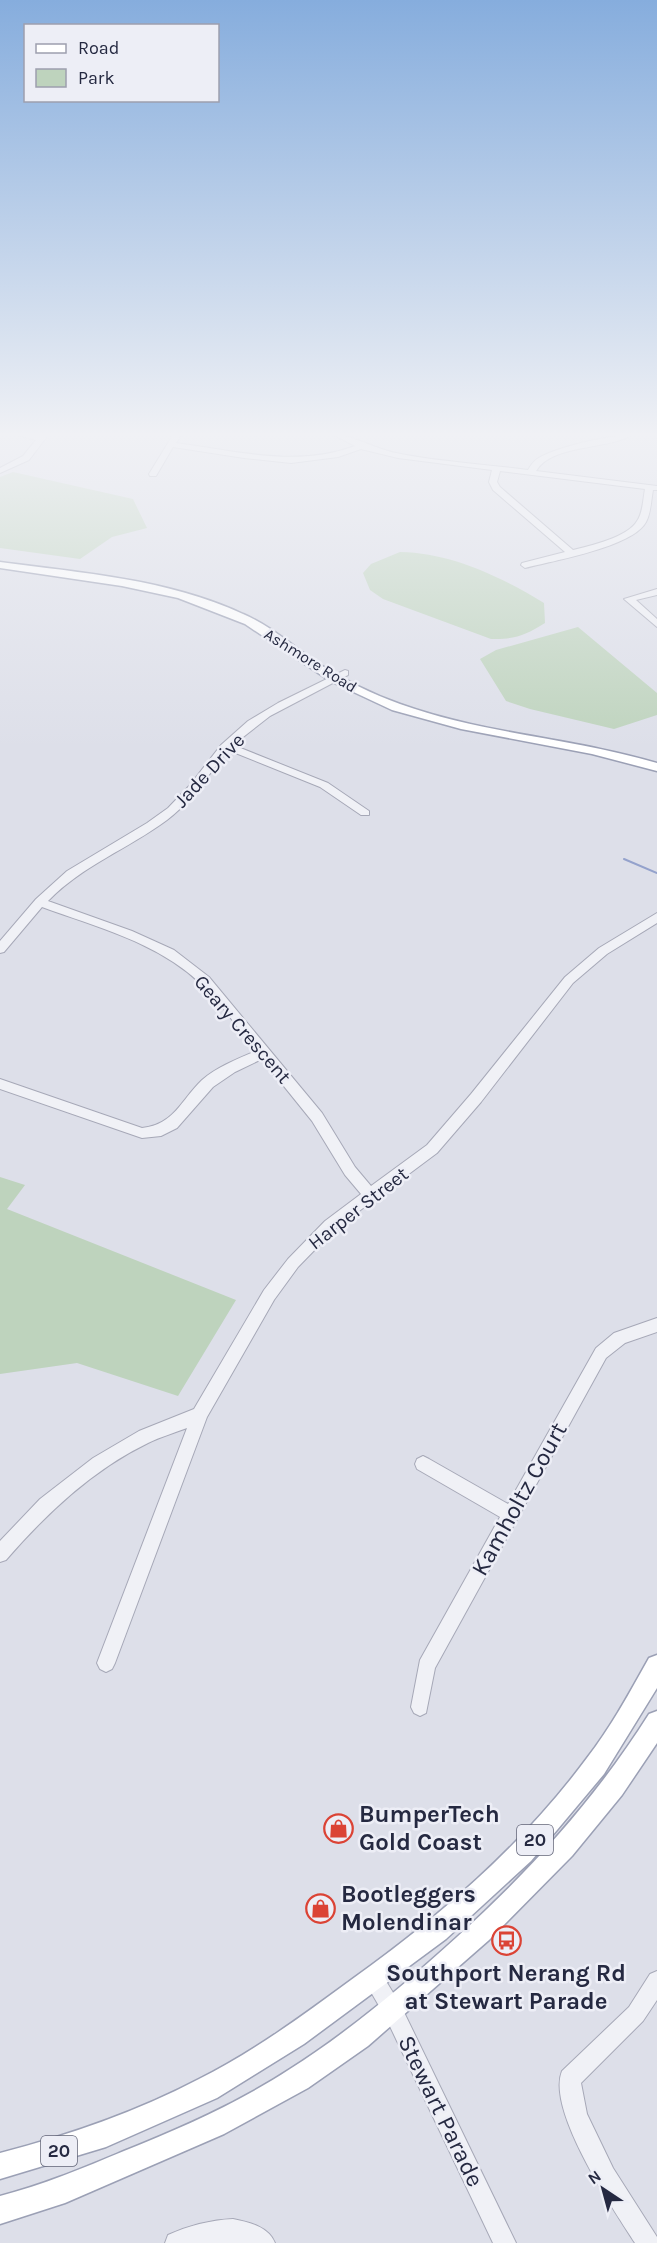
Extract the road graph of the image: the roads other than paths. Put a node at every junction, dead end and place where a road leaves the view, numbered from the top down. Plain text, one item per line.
1 (556, 540) edge
2 (614, 540) edge
3 (570, 552) junction
4 (0, 558) edge
5 (0, 565) edge
6 (525, 565) dead end
7 (657, 592) edge
8 (657, 624) edge
9 (340, 675) junction
10 (226, 746) junction
11 (657, 758) edge
12 (657, 767) edge
13 (364, 813) dead end
14 (40, 902) junction
15 (657, 917) edge
16 (0, 950) edge
17 (265, 1052) junction
18 (0, 1084) edge
19 (370, 1195) junction
20 (657, 1325) edge
21 (200, 1414) junction
22 (423, 1464) dead end
23 (510, 1514) junction
24 (0, 1554) edge
25 (106, 1663) dead end
26 (657, 1666) edge
27 (420, 1707) dead end
28 (657, 1722) edge
29 (374, 1980) junction
30 (657, 1981) edge
31 (393, 2011) junction
32 (0, 2166) edge
33 (0, 2210) edge
34 (176, 2243) edge
35 (264, 2243) edge
36 (505, 2243) edge
37 (648, 2243) edge

1 - 3 street
2 - 3 street
3 - 6 street
4 - 9 main road, Ashmore Road
5 - 9 main road, Ashmore Road
7 - 8 street
9 - 10 street, Jade Drive
9 - 11 main road, Ashmore Road
9 - 12 main road, Ashmore Road
10 - 13 street
10 - 14 street, Jade Drive
14 - 16 street, Jade Drive
14 - 17 street, Geary Crescent
15 - 19 street, Harper Street
17 - 18 street
17 - 19 street, Geary Crescent
19 - 21 street, Harper Street
20 - 23 street, Kamholtz Court
21 - 24 street
21 - 25 street, Harper Street
22 - 23 street
23 - 27 street, Kamholtz Court
26 - 29 main road, 20
28 - 31 main road, 20
29 - 31 street, Stewart Parade
29 - 32 main road, 20
30 - 37 street
31 - 33 main road, 20
31 - 36 street, Stewart Parade
34 - 35 street

